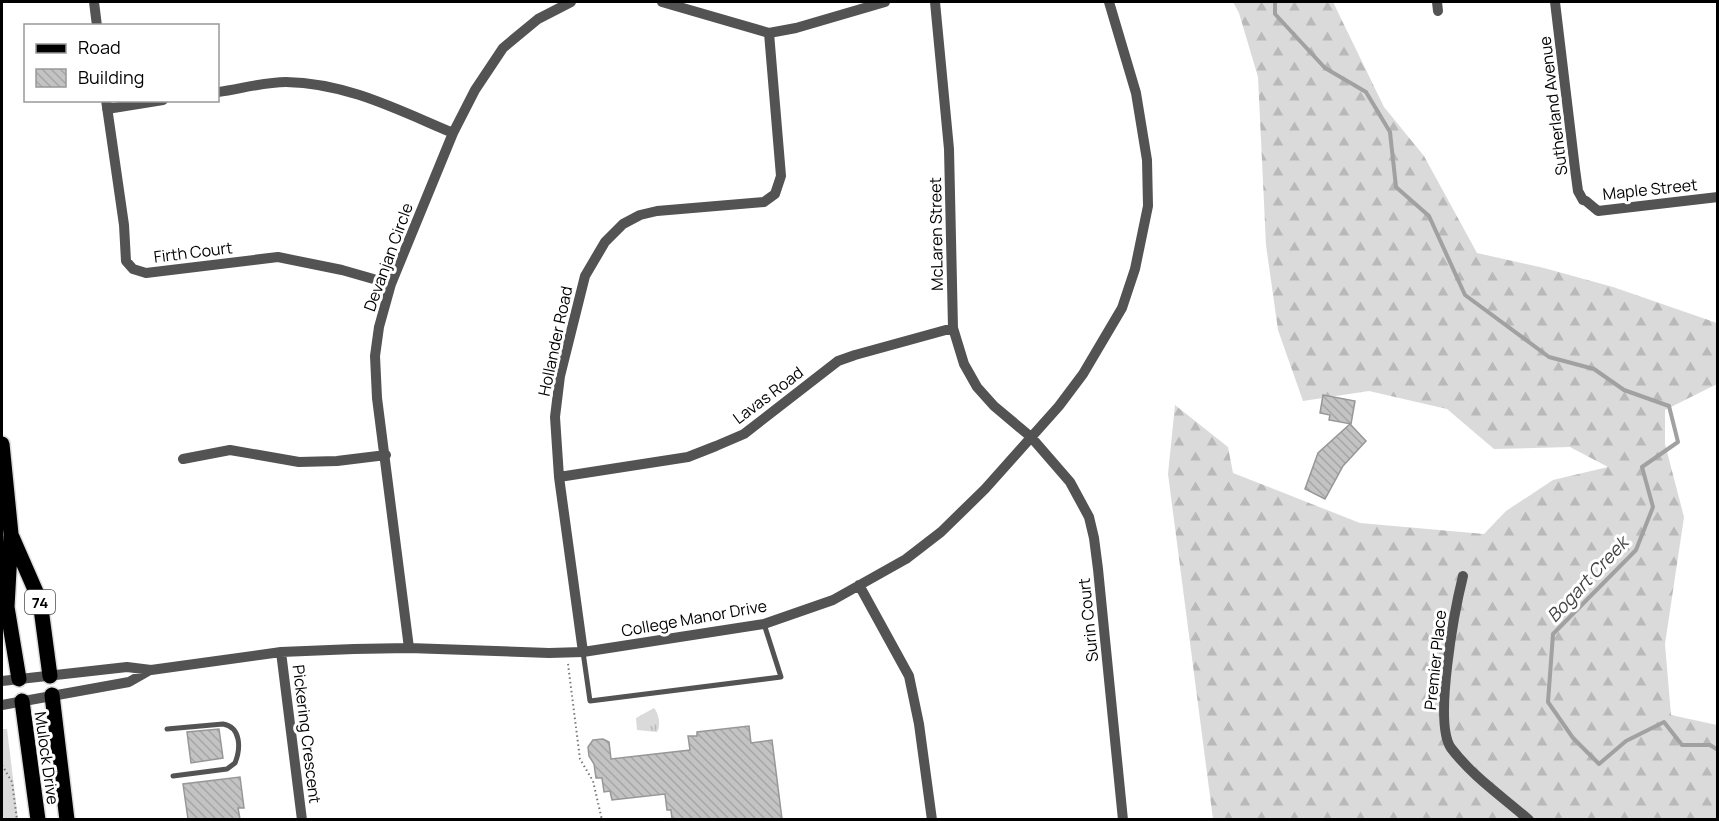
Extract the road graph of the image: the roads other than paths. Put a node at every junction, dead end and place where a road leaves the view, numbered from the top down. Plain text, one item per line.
1 (94, 2) edge
2 (571, 2) edge
3 (662, 2) edge
4 (885, 2) edge
5 (935, 2) edge
6 (1109, 2) edge
7 (1556, 2) edge
8 (96, 24) edge
9 (769, 33) junction
10 (219, 92) edge
11 (140, 102) edge
12 (106, 105) edge
13 (453, 133) junction
14 (1718, 197) edge
15 (1588, 202) joint
16 (391, 284) junction
17 (953, 328) junction
18 (1031, 437) junction
19 (2, 444) edge
20 (386, 455) junction
21 (183, 459) dead end
22 (560, 477) junction
23 (11, 534) junction
24 (1463, 576) dead end
25 (859, 585) junction
26 (764, 624) junction
27 (409, 648) junction
28 (281, 652) junction
29 (583, 652) junction
30 (151, 670) junction
31 (50, 676) junction
32 (18, 679) junction
33 (2, 681) edge
34 (52, 695) junction
35 (21, 701) junction
36 (2, 705) edge
37 (167, 729) dead end
38 (172, 776) dead end
39 (38, 819) edge
40 (67, 819) edge
41 (302, 819) edge
42 (932, 819) edge
43 (1123, 819) edge
44 (1529, 819) edge

1 - 8 street
2 - 13 street, Devanjan Circle
3 - 9 street
4 - 9 street
5 - 17 street, McLaren Street
6 - 18 street, College Manor Drive
7 - 15 street, Sutherland Avenue
9 - 22 street, Hollander Road
10 - 13 street
11 - 12 street
12 - 16 street, Firth Court
13 - 16 street, Devanjan Circle
14 - 15 street, Maple Street
16 - 20 street, Devanjan Circle
17 - 18 street, McLaren Street
17 - 22 street, Lavas Road
18 - 25 street, College Manor Drive
18 - 43 street, Surin Court
19 - 23 main road, 74
20 - 21 street
20 - 27 street, Devanjan Circle
22 - 29 street, Hollander Road
23 - 31 main road, 74
23 - 32 main road, 74
24 - 44 street, Premier Place
25 - 26 street, College Manor Drive
25 - 42 street
26 - 29 street, College Manor Drive
26 - 29 lane
27 - 28 street, College Manor Drive
27 - 29 street, College Manor Drive
28 - 30 street, College Manor Drive
28 - 41 street, Pickering Crescent
30 - 31 street, College Manor Drive
30 - 34 street, College Manor Drive
31 - 32 street, College Manor Drive
32 - 33 street, College Manor Drive
34 - 35 street, College Manor Drive
34 - 40 main road, Mulock Drive
35 - 36 street, College Manor Drive
35 - 39 main road, Mulock Drive
37 - 38 lane

